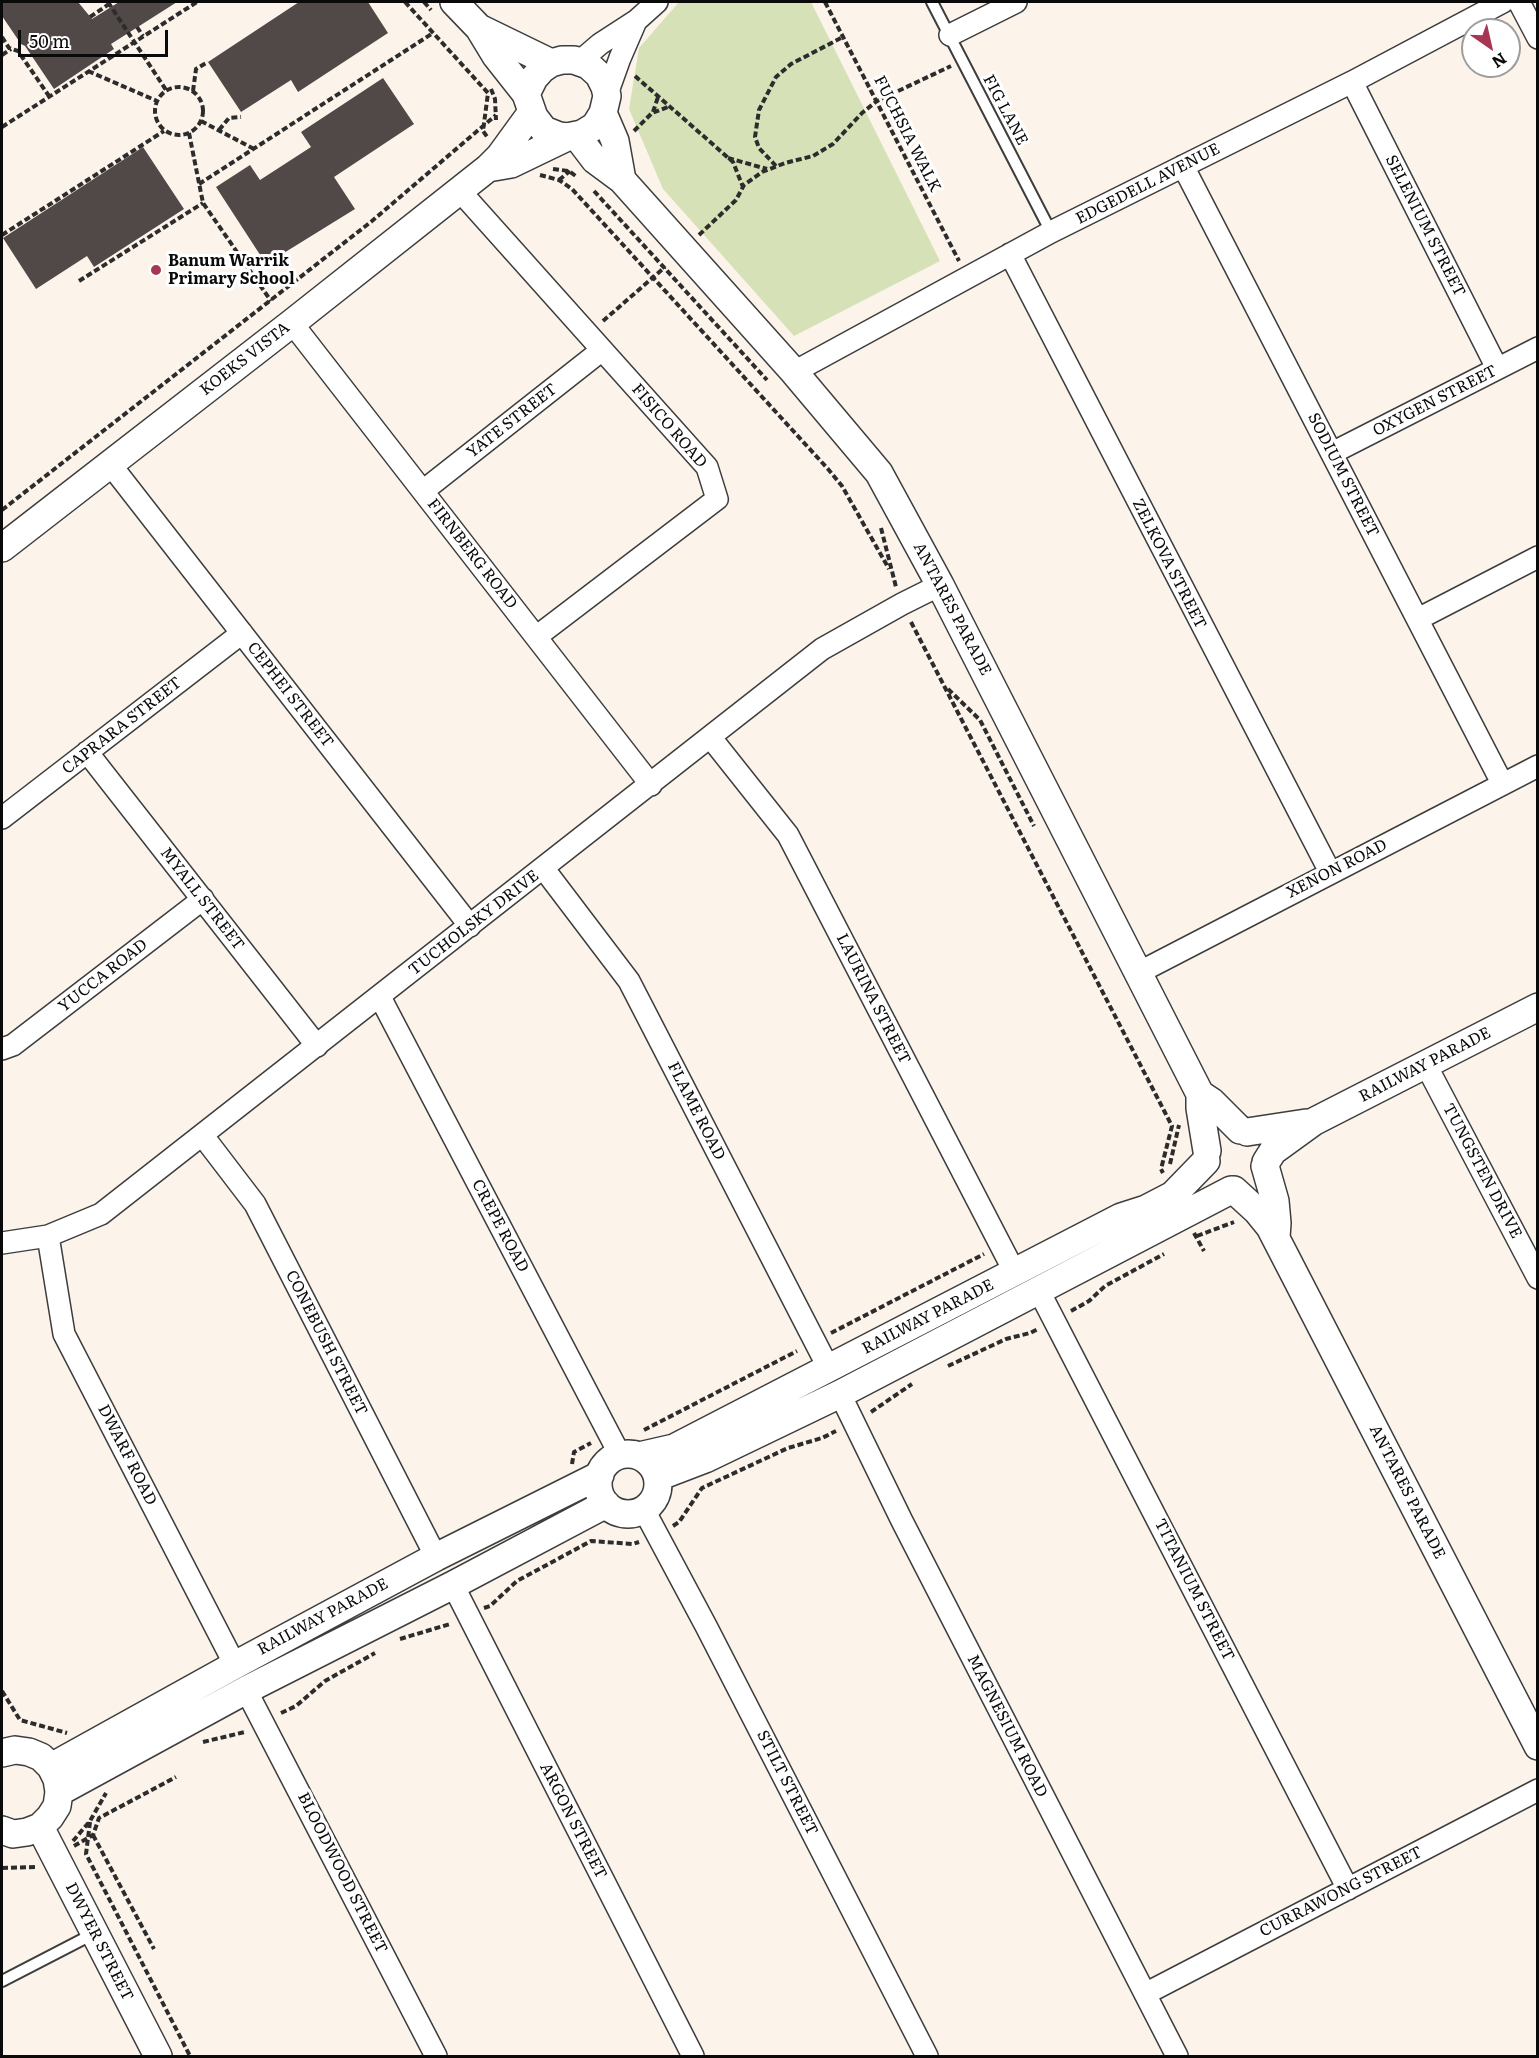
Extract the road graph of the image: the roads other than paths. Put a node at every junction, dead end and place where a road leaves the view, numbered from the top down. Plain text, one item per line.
1 (657, 2) edge
2 (932, 2) edge
3 (1016, 2) edge
4 (1503, 2) edge
5 (1519, 2) edge
6 (447, 10) edge
7 (637, 20) junction
8 (479, 28) junction
9 (950, 35) junction
10 (1538, 38) edge
11 (579, 62) junction
12 (551, 63) junction
13 (1352, 82) junction
14 (529, 103) junction
15 (605, 105) junction
16 (572, 136) junction
17 (505, 159) junction
18 (1184, 166) junction
19 (622, 180) junction
20 (459, 190) junction
21 (1051, 232) junction
22 (1010, 255) junction
23 (292, 323) junction
24 (595, 342) junction
25 (1538, 348) edge
26 (1497, 368) junction
27 (784, 379) junction
28 (1332, 453) junction
29 (110, 464) junction
30 (423, 491) junction
31 (2, 548) edge
32 (1538, 557) edge
33 (940, 585) junction
34 (1418, 619) junction
35 (242, 633) junction
36 (536, 637) junction
37 (711, 738) junction
38 (87, 752) junction
39 (1538, 766) edge
40 (1502, 783) junction
41 (651, 785) junction
42 (2, 818) edge
43 (544, 869) junction
44 (1330, 872) junction
45 (203, 899) junction
46 (470, 926) junction
47 (1138, 973) junction
48 (381, 997) junction
49 (1538, 1007) edge
50 (316, 1046) junction
51 (2, 1049) edge
52 (1426, 1065) junction
53 (1200, 1094) junction
54 (1313, 1122) junction
55 (1244, 1131) junction
56 (202, 1136) junction
57 (1207, 1156) junction
58 (1266, 1164) junction
59 (1232, 1190) junction
60 (1192, 1217) junction
61 (48, 1236) junction
62 (1276, 1237) junction
63 (2, 1243) edge
64 (1015, 1272) junction
65 (1538, 1278) edge
66 (1039, 1291) junction
67 (828, 1367) junction
68 (840, 1394) junction
69 (630, 1456) junction
70 (600, 1475) junction
71 (657, 1477) junction
72 (606, 1504) junction
73 (644, 1510) junction
74 (436, 1557) junction
75 (453, 1585) junction
76 (235, 1665) junction
77 (246, 1690) junction
78 (1538, 1746) edge
79 (2, 1753) edge
80 (51, 1767) junction
81 (1538, 1790) edge
82 (59, 1792) junction
83 (40, 1827) junction
84 (2, 1830) edge
85 (1348, 1889) junction
86 (95, 1933) junction
87 (2, 1981) edge
88 (1145, 1994) junction
89 (158, 2056) edge
90 (436, 2056) edge
91 (693, 2056) edge
92 (927, 2056) edge
93 (1177, 2056) edge

1 - 7 street
2 - 9 lane, FIG LANE
3 - 9 street
4 - 13 street, EDGEDELL AVENUE
5 - 10 street
6 - 8 street
7 - 11 street
7 - 15 street
8 - 12 street
8 - 14 street
9 - 21 lane, FIG LANE
11 - 12 street
11 - 15 street
12 - 14 street, KOEKS VISTA
13 - 18 street, EDGEDELL AVENUE
13 - 26 street, SELENIUM STREET
14 - 16 street
14 - 17 street, KOEKS VISTA
15 - 16 street, KOEKS VISTA
15 - 19 street
16 - 17 street, KOEKS VISTA
16 - 19 street, ANTARES PARADE
17 - 20 street, KOEKS VISTA
18 - 21 street, EDGEDELL AVENUE
18 - 28 street, SODIUM STREET
19 - 27 street, ANTARES PARADE
20 - 23 street, KOEKS VISTA
20 - 24 street, FISICO ROAD
21 - 22 street, EDGEDELL AVENUE
22 - 27 street, EDGEDELL AVENUE
22 - 44 street, ZELKOVA STREET
23 - 29 street, KOEKS VISTA
23 - 30 street, FIRNBERG ROAD
24 - 30 street, YATE STREET
24 - 36 street, FISICO ROAD
25 - 26 street, OXYGEN STREET
26 - 28 street, OXYGEN STREET
27 - 33 street, ANTARES PARADE
28 - 34 street, SODIUM STREET
29 - 31 street, KOEKS VISTA
29 - 35 street, CEPHEI STREET
30 - 36 street, FIRNBERG ROAD
32 - 34 street
33 - 37 street, TUCHOLSKY DRIVE
33 - 47 street, ANTARES PARADE
34 - 40 street, SODIUM STREET
35 - 38 street, CAPRARA STREET
35 - 46 street, CEPHEI STREET
36 - 41 street, FIRNBERG ROAD
37 - 41 street, TUCHOLSKY DRIVE
37 - 64 street, LAURINA STREET
38 - 42 street, CAPRARA STREET
38 - 45 street, MYALL STREET
39 - 40 street, XENON ROAD
40 - 44 street, XENON ROAD
41 - 43 street, TUCHOLSKY DRIVE
43 - 46 street, TUCHOLSKY DRIVE
43 - 67 street, FLAME ROAD
44 - 47 street, XENON ROAD
45 - 50 street, MYALL STREET
45 - 51 street, YUCCA ROAD
46 - 48 street, TUCHOLSKY DRIVE
47 - 53 street, ANTARES PARADE
48 - 50 street, TUCHOLSKY DRIVE
48 - 69 street, CREPE ROAD
49 - 52 street, RAILWAY PARADE
50 - 56 street, TUCHOLSKY DRIVE
52 - 54 street, RAILWAY PARADE
52 - 65 street, TUNGSTEN DRIVE
53 - 55 street, ANTARES PARADE
53 - 57 street, ANTARES PARADE
54 - 55 street, RAILWAY PARADE
54 - 58 street, RAILWAY PARADE
55 - 57 street
55 - 58 street
56 - 61 street, TUCHOLSKY DRIVE
56 - 74 street, CONEBUSH STREET
57 - 59 street
57 - 60 street, RAILWAY PARADE
58 - 59 street
58 - 62 street, ANTARES PARADE
59 - 60 street, RAILWAY PARADE
59 - 62 street, ANTARES PARADE
60 - 64 street, RAILWAY PARADE
60 - 66 street, RAILWAY PARADE
61 - 63 street, TUCHOLSKY DRIVE
61 - 76 street, DWARF ROAD
62 - 78 street, ANTARES PARADE
64 - 67 street, RAILWAY PARADE
66 - 68 street, RAILWAY PARADE
66 - 85 street, TITANIUM STREET
67 - 69 street, RAILWAY PARADE
68 - 71 street, RAILWAY PARADE
68 - 88 street, MAGNESIUM ROAD
69 - 70 street
69 - 71 street
70 - 72 street
70 - 74 street, RAILWAY PARADE
71 - 73 street
72 - 73 street
72 - 75 street, RAILWAY PARADE
73 - 92 street, STILT STREET
74 - 76 street, RAILWAY PARADE
75 - 77 street, RAILWAY PARADE
75 - 91 street, ARGON STREET
76 - 80 street, RAILWAY PARADE
77 - 82 street, RAILWAY PARADE
77 - 90 street, BLOODWOOD STREET
79 - 80 street
80 - 82 street
81 - 85 street, CURRAWONG STREET
82 - 83 street
83 - 84 street
83 - 86 street, DWYER STREET
85 - 88 street, CURRAWONG STREET
86 - 87 lane
86 - 89 street, DWYER STREET
88 - 93 street, MAGNESIUM ROAD

